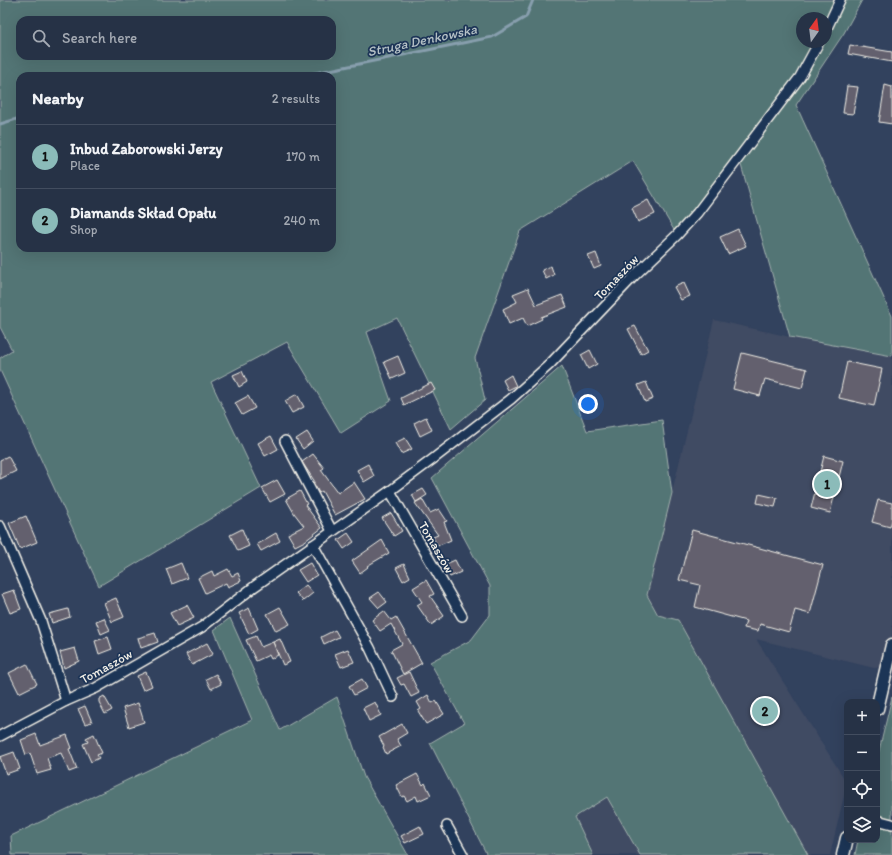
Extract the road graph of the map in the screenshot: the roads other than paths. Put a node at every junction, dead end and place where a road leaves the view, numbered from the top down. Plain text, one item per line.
1 (840, 0) edge
2 (832, 17) edge
3 (816, 48) edge
4 (285, 441) dead end
5 (390, 491) junction
6 (0, 526) edge
7 (332, 531) junction
8 (313, 545) junction
9 (462, 616) dead end
10 (892, 645) edge
11 (393, 697) dead end
12 (880, 699) edge
13 (66, 701) junction
14 (0, 736) edge
15 (880, 821) edge
16 (892, 824) edge
17 (447, 826) dead end
18 (846, 843) edge
19 (463, 855) edge
20 (843, 855) edge

1 - 2 street
3 - 5 street, Tomaszów
4 - 7 street
5 - 7 street, Tomaszów
5 - 9 street, Tomaszów
6 - 13 street, Tomaszów
7 - 8 street, Tomaszów
8 - 11 street
8 - 13 street, Tomaszów
10 - 12 main road
13 - 14 street
15 - 16 street
17 - 19 street
18 - 20 main road

